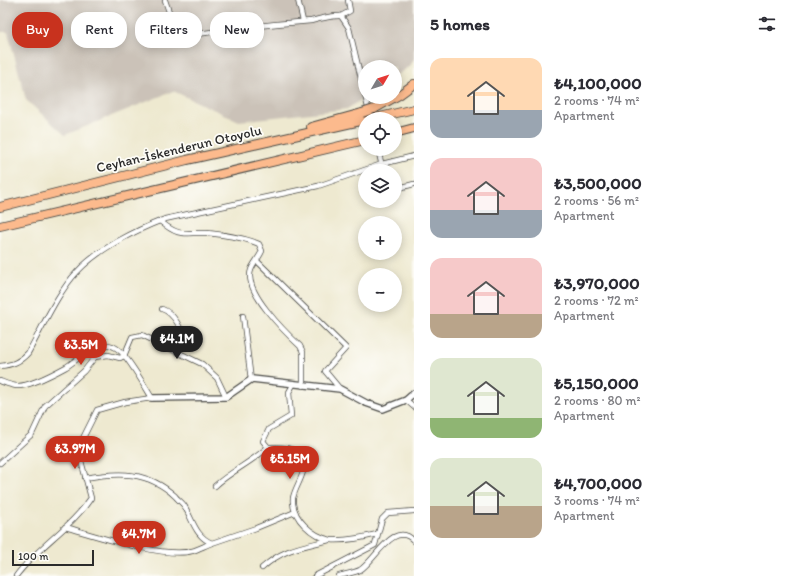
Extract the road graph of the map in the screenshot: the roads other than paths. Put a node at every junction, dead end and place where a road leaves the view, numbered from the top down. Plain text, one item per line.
1 (165, 0) edge
2 (298, 0) edge
3 (348, 0) edge
4 (341, 16) junction
5 (303, 21) junction
6 (414, 84) edge
7 (414, 109) edge
8 (367, 112) edge
9 (372, 112) edge
10 (399, 112) edge
11 (358, 120) edge
12 (414, 128) edge
13 (402, 131) edge
14 (358, 142) edge
15 (380, 156) edge
16 (414, 156) edge
17 (382, 164) joint
18 (358, 172) edge
19 (414, 184) edge
20 (402, 187) edge
21 (0, 207) edge
22 (160, 221) junction
23 (0, 226) edge
24 (257, 261) junction
25 (162, 309) dead end
26 (243, 316) dead end
27 (179, 352) junction
28 (124, 356) junction
29 (0, 366) edge
30 (251, 380) junction
31 (0, 381) edge
32 (293, 385) junction
33 (302, 386) junction
34 (340, 389) junction
35 (414, 393) edge
36 (226, 397) junction
37 (152, 398) junction
38 (406, 400) junction
39 (414, 407) edge
40 (268, 447) junction
41 (0, 463) edge
42 (86, 478) junction
43 (215, 486) dead end
44 (414, 511) edge
45 (295, 512) junction
46 (66, 527) junction
47 (377, 534) junction
48 (330, 540) junction
49 (414, 541) edge
50 (212, 543) junction
51 (262, 568) dead end
52 (16, 576) edge
53 (315, 576) edge
54 (339, 576) edge

1 - 5 street
2 - 5 street
3 - 4 street
4 - 5 street
4 - 8 street
6 - 9 highway, bridge
7 - 10 highway
11 - 21 highway, Ceyhan-İskenderun Otoyolu
12 - 13 highway
14 - 23 highway
15 - 17 street
16 - 17 street
18 - 22 street
19 - 20 street
22 - 24 street
22 - 29 street
24 - 33 street
24 - 34 street
25 - 27 street
26 - 30 street
27 - 28 street
27 - 36 street
28 - 31 street
28 - 37 street
28 - 41 street
30 - 32 street
30 - 36 street
32 - 33 street
32 - 40 street
33 - 34 street
34 - 38 street
35 - 38 street
36 - 37 street
37 - 42 street
38 - 39 street
40 - 43 street
40 - 45 street
42 - 46 street
42 - 50 street
44 - 47 street
45 - 48 street
45 - 50 street
46 - 50 street
46 - 52 street
47 - 48 street
47 - 53 street
48 - 51 street
49 - 54 street

